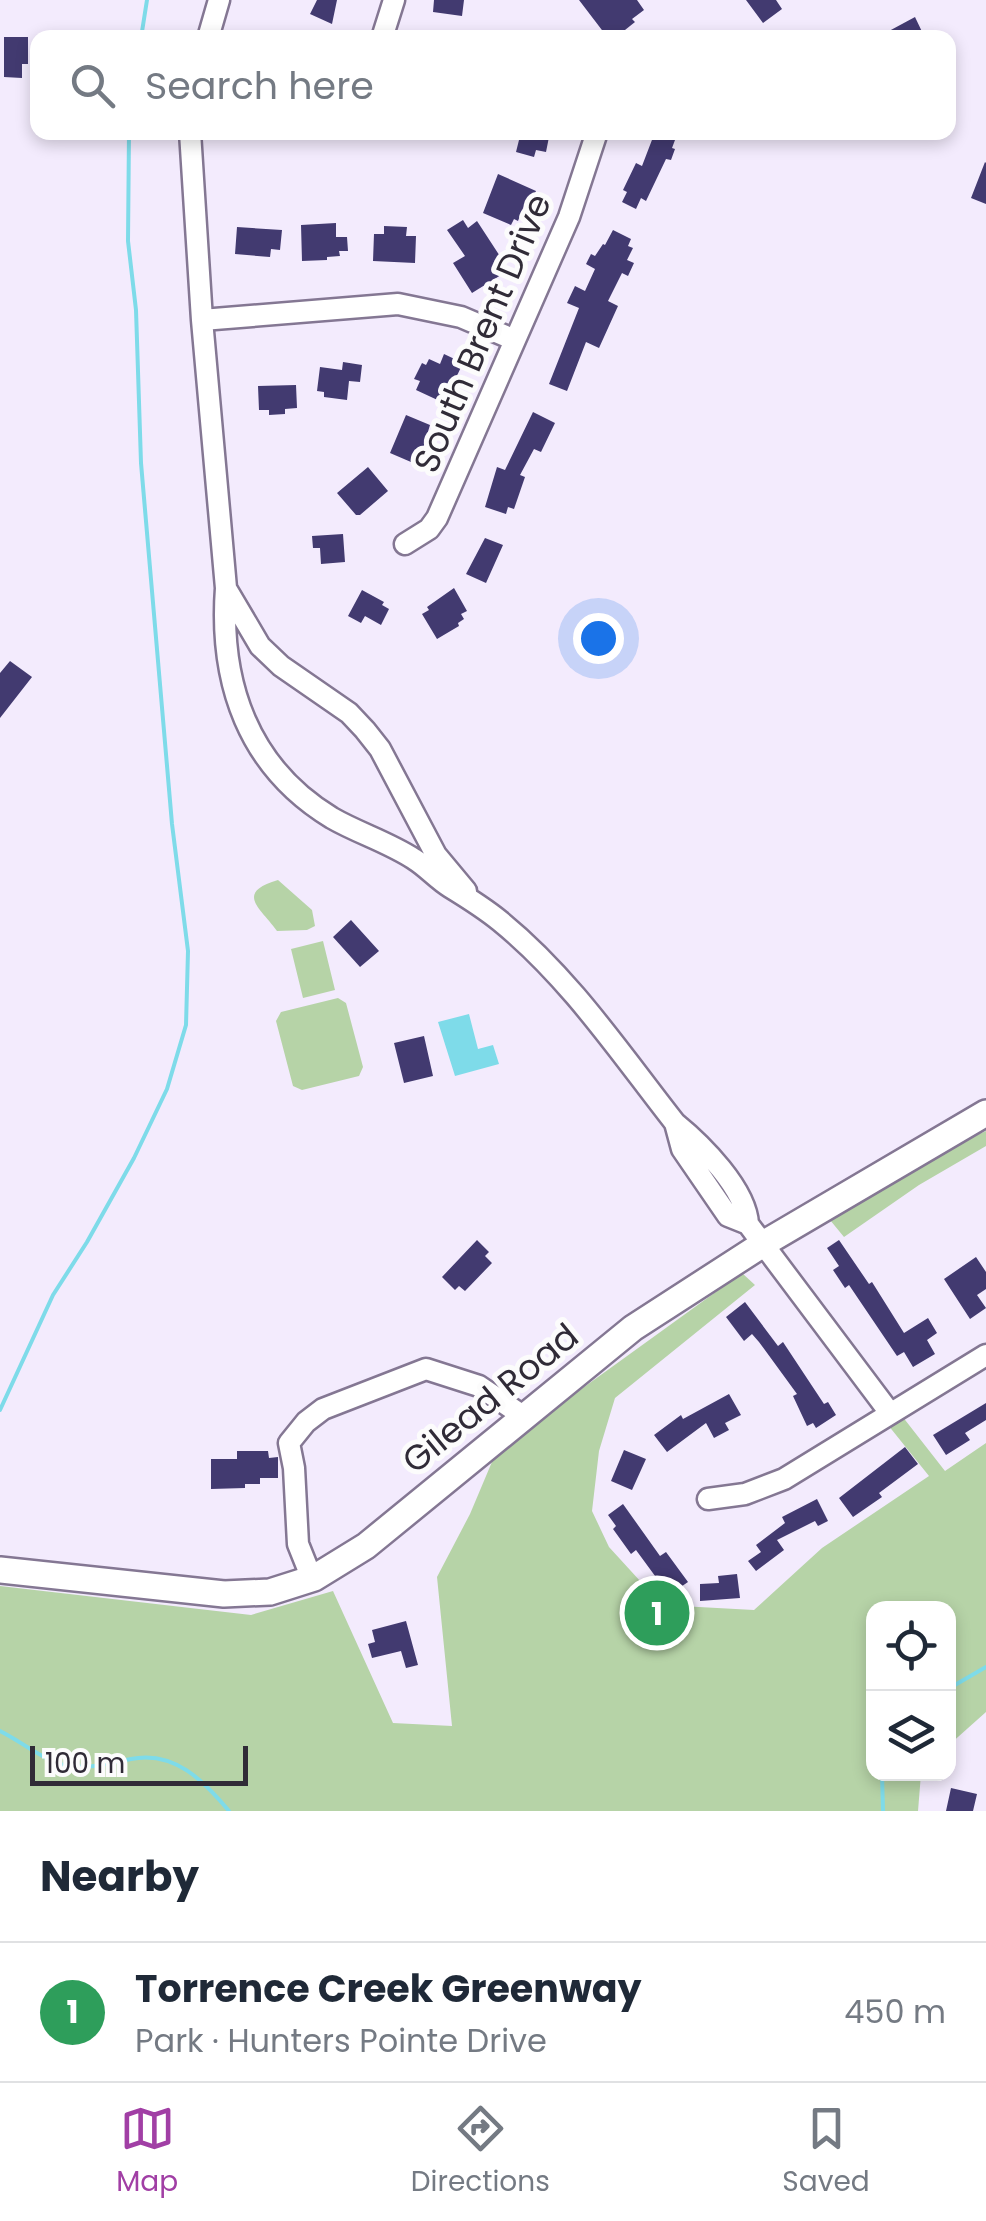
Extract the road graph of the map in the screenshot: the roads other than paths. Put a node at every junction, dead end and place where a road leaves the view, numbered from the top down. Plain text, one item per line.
1 (219, 0) edge
2 (394, 0) edge
3 (210, 30) edge
4 (385, 30) edge
5 (191, 140) edge
6 (594, 140) edge
7 (202, 320) junction
8 (515, 340) junction
9 (405, 544) dead end
10 (226, 588) junction
11 (472, 898) junction
12 (986, 1113) edge
13 (755, 1234) junction
14 (986, 1355) edge
15 (890, 1413) junction
16 (523, 1416) junction
17 (708, 1499) dead end
18 (0, 1570) edge
19 (312, 1579) junction

1 - 3 street
2 - 4 street
5 - 7 street
6 - 8 street, South Brent Drive
7 - 8 street
7 - 10 street
8 - 9 street, South Brent Drive
10 - 11 street
10 - 11 street
11 - 13 street
12 - 13 main road, Gilead Road
13 - 15 street
13 - 16 main road, Gilead Road
14 - 15 street
15 - 17 street
16 - 19 main road, Gilead Road
16 - 19 street
18 - 19 main road, Gilead Road

